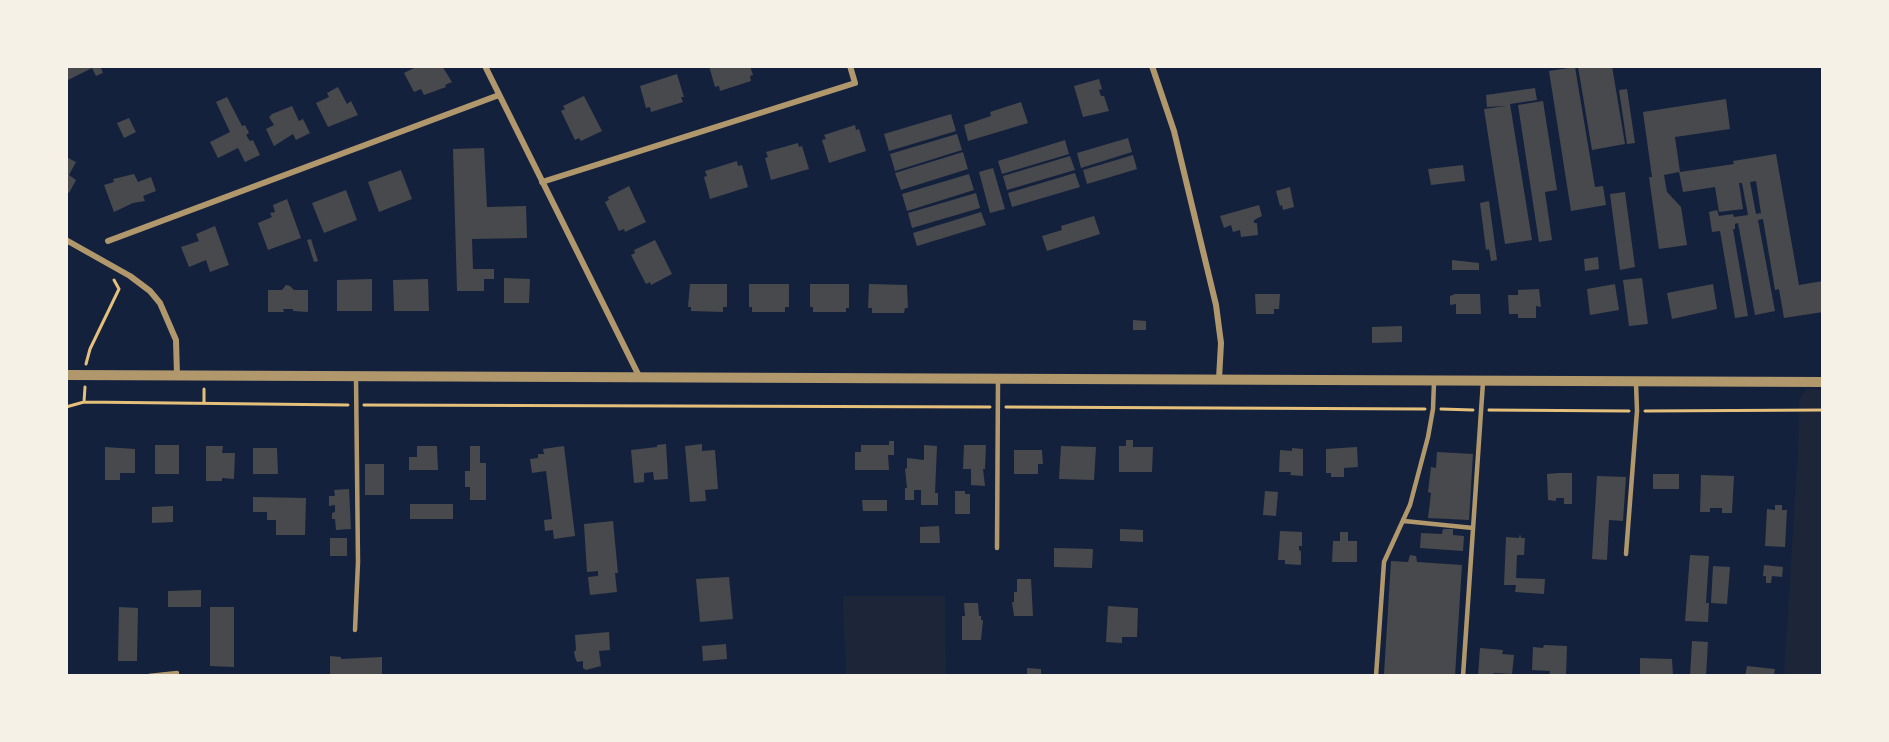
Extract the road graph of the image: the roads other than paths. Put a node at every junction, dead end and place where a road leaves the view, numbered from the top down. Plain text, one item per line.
1 (485, 66) edge
2 (850, 66) edge
3 (1152, 66) edge
4 (499, 95) junction
5 (542, 182) junction
6 (66, 240) edge
7 (108, 240) dead end
8 (66, 375) edge
9 (177, 375) junction
10 (356, 375) junction
11 (639, 376) junction
12 (998, 378) junction
13 (1219, 379) junction
14 (1434, 380) junction
15 (1483, 380) junction
16 (1636, 381) junction
17 (1823, 382) edge
18 (1404, 521) junction
19 (1473, 528) junction
20 (997, 548) dead end
21 (1626, 554) dead end
22 (354, 630) dead end
23 (177, 673) dead end
24 (149, 676) edge
25 (1377, 676) edge
26 (1463, 676) edge

1 - 4 street
2 - 5 street
3 - 13 street
4 - 5 street
4 - 7 street
5 - 11 street
6 - 9 street
8 - 9 street
9 - 10 street
10 - 11 street
10 - 22 lane
11 - 12 street
12 - 13 street
12 - 20 lane
13 - 14 street
14 - 15 street
14 - 18 lane
15 - 16 street
15 - 19 lane
16 - 17 street
16 - 21 lane
18 - 19 lane
18 - 25 lane
19 - 26 lane
23 - 24 lane

